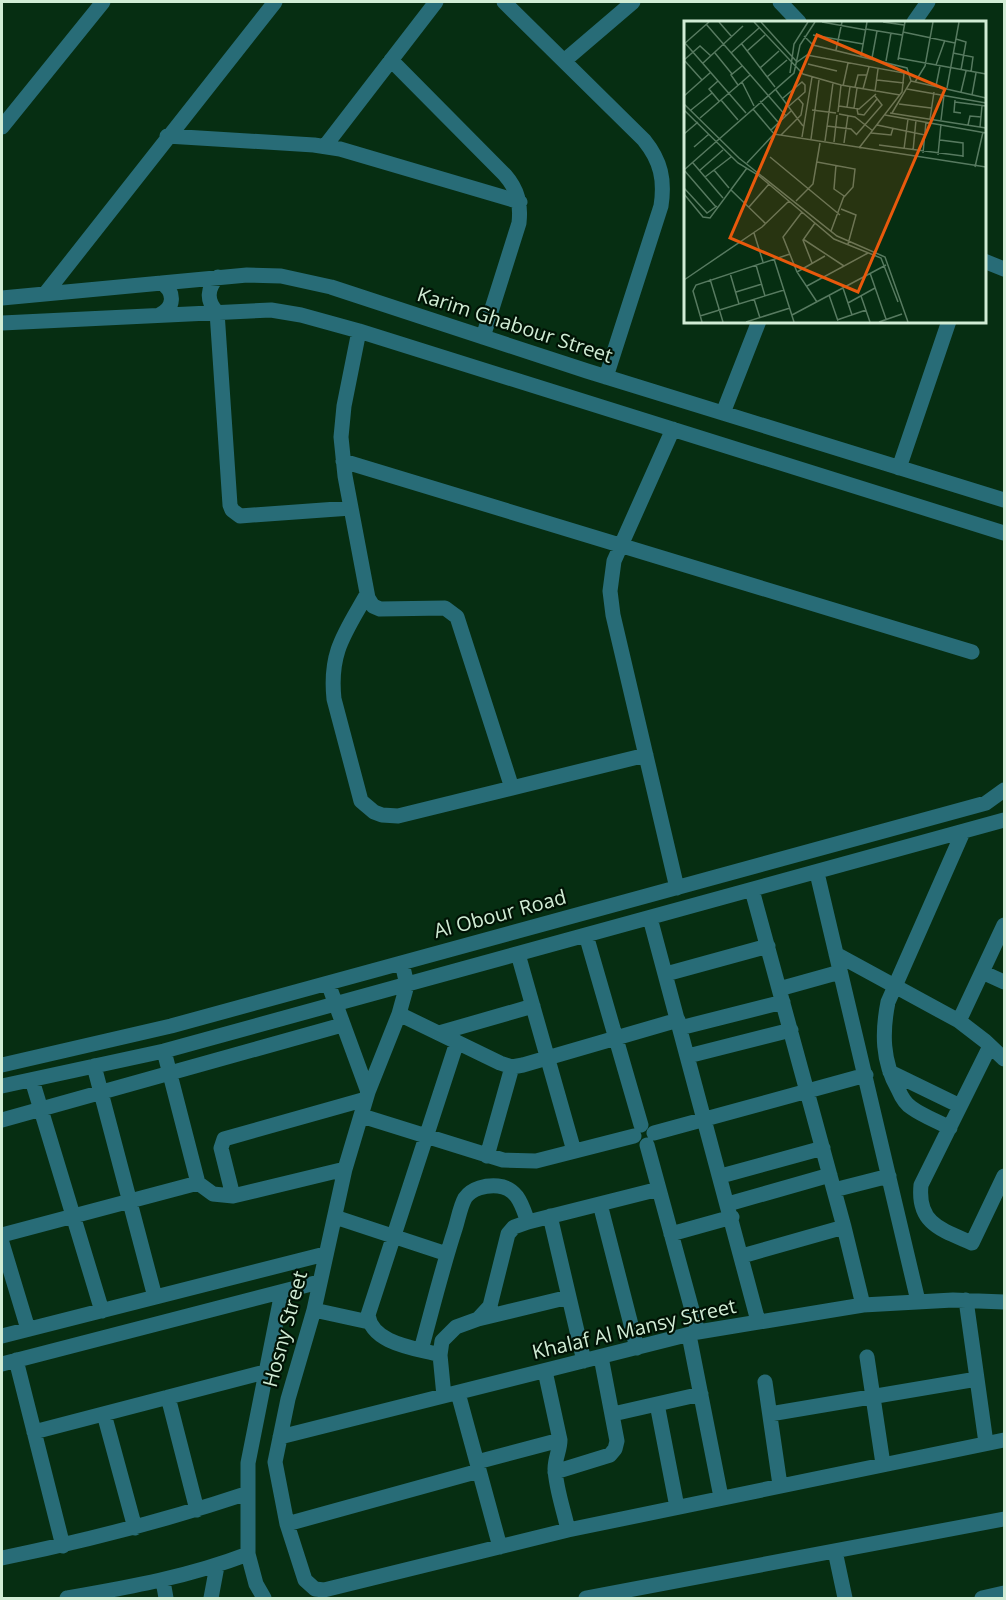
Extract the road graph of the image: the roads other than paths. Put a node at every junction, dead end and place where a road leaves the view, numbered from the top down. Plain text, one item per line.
1 (103, 2) edge
2 (275, 2) edge
3 (436, 2) edge
4 (504, 2) edge
5 (633, 2) edge
6 (780, 2) edge
7 (928, 2) edge
8 (798, 21) edge
9 (915, 21) edge
10 (391, 60) junction
11 (564, 61) junction
12 (2, 128) edge
13 (167, 136) junction
14 (325, 146) junction
15 (520, 202) junction
16 (985, 261) edge
17 (1005, 269) edge
18 (218, 277) junction
19 (162, 283) junction
20 (45, 294) junction
21 (2, 298) edge
22 (218, 312) junction
23 (159, 315) junction
24 (759, 322) edge
25 (949, 322) edge
26 (2, 323) edge
27 (359, 331) junction
28 (483, 337) junction
29 (606, 377) junction
30 (723, 413) junction
31 (673, 429) junction
32 (343, 461) junction
33 (899, 468) junction
34 (1005, 500) edge
35 (351, 508) junction
36 (1005, 533) edge
37 (619, 546) junction
38 (367, 594) junction
39 (972, 652) dead end
40 (646, 755) junction
41 (512, 788) junction
42 (1004, 792) edge
43 (986, 803) junction
44 (1005, 813) edge
45 (1005, 820) edge
46 (963, 832) junction
47 (817, 873) junction
48 (677, 888) junction
49 (752, 890) junction
50 (650, 918) junction
51 (1005, 924) edge
52 (586, 935) junction
53 (768, 946) junction
54 (518, 954) junction
55 (836, 954) junction
56 (402, 963) junction
57 (840, 972) junction
58 (982, 972) junction
59 (666, 974) junction
60 (1005, 982) edge
61 (328, 983) junction
62 (407, 985) junction
63 (895, 986) junction
64 (781, 995) junction
65 (334, 1005) junction
66 (533, 1006) junction
67 (399, 1014) junction
68 (959, 1021) junction
69 (342, 1024) junction
70 (679, 1024) junction
71 (791, 1030) junction
72 (439, 1033) junction
73 (616, 1037) junction
74 (457, 1042) junction
75 (990, 1046) junction
76 (164, 1051) junction
77 (688, 1056) junction
78 (548, 1058) junction
79 (1005, 1059) edge
80 (2, 1065) edge
81 (94, 1066) junction
82 (512, 1066) junction
83 (890, 1072) junction
84 (170, 1074) junction
85 (866, 1075) junction
86 (32, 1080) junction
87 (2, 1086) edge
88 (807, 1091) junction
89 (101, 1093) junction
90 (367, 1096) junction
91 (960, 1106) junction
92 (41, 1109) junction
93 (362, 1116) junction
94 (705, 1119) junction
95 (2, 1120) edge
96 (950, 1128) junction
97 (644, 1135) junction
98 (426, 1137) junction
99 (823, 1148) junction
100 (574, 1151) junction
101 (487, 1156) junction
102 (345, 1169) junction
103 (721, 1176) junction
104 (889, 1176) junction
105 (1005, 1176) edge
106 (198, 1183) junction
107 (832, 1183) junction
108 (659, 1189) junction
109 (233, 1196) junction
110 (130, 1202) junction
111 (600, 1204) junction
112 (730, 1210) junction
113 (73, 1216) junction
114 (550, 1216) junction
115 (334, 1217) junction
116 (528, 1222) junction
117 (844, 1227) junction
118 (671, 1233) junction
119 (2, 1235) edge
120 (394, 1238) junction
121 (2, 1243) edge
122 (326, 1254) junction
123 (447, 1254) junction
124 (742, 1256) junction
125 (4, 1259) edge
126 (319, 1282) junction
127 (282, 1292) junction
128 (155, 1297) junction
129 (569, 1297) junction
130 (966, 1300) junction
131 (918, 1301) junction
132 (1005, 1302) edge
133 (863, 1305) junction
134 (314, 1310) junction
135 (102, 1311) junction
136 (478, 1318) junction
137 (369, 1322) junction
138 (758, 1322) junction
139 (28, 1329) junction
140 (694, 1334) junction
141 (2, 1336) edge
142 (637, 1348) junction
143 (421, 1350) junction
144 (440, 1355) junction
145 (601, 1357) junction
146 (867, 1357) dead end
147 (584, 1361) junction
148 (9, 1362) edge
149 (545, 1371) junction
150 (265, 1372) junction
151 (977, 1379) junction
152 (765, 1382) dead end
153 (451, 1394) junction
154 (700, 1394) junction
155 (873, 1396) junction
156 (168, 1397) junction
157 (657, 1404) junction
158 (104, 1414) junction
159 (613, 1414) junction
160 (770, 1414) junction
161 (34, 1432) junction
162 (280, 1437) junction
163 (561, 1440) junction
164 (1005, 1440) edge
165 (986, 1443) junction
166 (275, 1462) junction
167 (248, 1463) junction
168 (883, 1464) junction
169 (478, 1467) junction
170 (555, 1472) junction
171 (780, 1485) junction
172 (248, 1493) junction
173 (721, 1497) junction
174 (677, 1507) junction
175 (197, 1510) junction
176 (1005, 1519) edge
177 (287, 1524) junction
178 (135, 1528) junction
179 (568, 1530) junction
180 (63, 1546) junction
181 (500, 1547) junction
182 (835, 1551) junction
183 (248, 1554) junction
184 (2, 1558) edge
185 (217, 1566) junction
186 (163, 1581) junction
187 (653, 1592) edge
188 (1005, 1593) edge
189 (67, 1599) edge
190 (166, 1599) edge
191 (211, 1599) edge
192 (264, 1599) edge
193 (586, 1599) edge
194 (845, 1599) edge
195 (982, 1599) edge

1 - 12 street
2 - 13 street
3 - 10 street
4 - 11 street
5 - 11 street
6 - 8 street
7 - 9 street
10 - 14 street
10 - 15 street
11 - 29 street
13 - 14 street
13 - 20 street
14 - 15 street
15 - 28 street
16 - 17 street
18 - 19 street, Karim Ghabour Street
18 - 22 street
18 - 28 street, Karim Ghabour Street
19 - 20 street, Karim Ghabour Street
19 - 23 street
20 - 21 street, Karim Ghabour Street
22 - 23 street
22 - 27 street
22 - 35 street
23 - 26 street
24 - 30 street
25 - 33 street
27 - 31 street
27 - 32 street
28 - 29 street, Karim Ghabour Street
29 - 30 street, Karim Ghabour Street
30 - 33 street, Karim Ghabour Street
31 - 36 street
31 - 37 street
32 - 35 street
32 - 37 street
33 - 34 street, Karim Ghabour Street
35 - 38 street
37 - 39 street
37 - 40 street
38 - 41 street
38 - 41 street
40 - 41 street
40 - 48 street
42 - 43 street, Al Obour Road
43 - 44 street
43 - 48 street, Al Obour Road
45 - 46 street
46 - 47 street
46 - 63 street
47 - 49 street
47 - 55 street
48 - 56 street, Al Obour Road
49 - 50 street
49 - 53 street
50 - 52 street
50 - 59 street
51 - 58 street
52 - 54 street
52 - 73 street
53 - 59 street
53 - 64 street
54 - 62 street
54 - 66 street
55 - 57 street
55 - 63 street
56 - 61 street, Al Obour Road
56 - 62 street
57 - 64 street
57 - 85 street
58 - 60 street
58 - 68 street
59 - 70 street
61 - 65 street
61 - 80 street, Al Obour Road
62 - 65 street
62 - 67 street, Hosny Street
63 - 68 street
63 - 83 street
64 - 70 street
64 - 71 street
65 - 69 street
65 - 76 street
66 - 72 street
66 - 78 street
67 - 72 street
67 - 90 street, Hosny Street
68 - 75 street
69 - 84 street
69 - 90 street
70 - 73 street
70 - 77 street
71 - 77 street
71 - 88 street
72 - 74 street
73 - 78 street
73 - 97 street
74 - 82 street
74 - 98 street
75 - 79 street
75 - 91 street
76 - 81 street
76 - 84 street
77 - 94 street
78 - 82 street
78 - 100 street
81 - 86 street
81 - 89 street
82 - 101 street
83 - 91 street
83 - 96 street
84 - 89 street
84 - 106 street
85 - 88 street
85 - 104 street
86 - 87 street
86 - 92 street
88 - 94 street
88 - 99 street
89 - 92 street
89 - 110 street
90 - 93 street, Hosny Street
90 - 109 street
91 - 96 street
92 - 95 street
92 - 113 street
93 - 98 street
93 - 102 street, Hosny Street
94 - 97 street
94 - 103 street
96 - 105 street
97 - 100 street
97 - 108 street
98 - 101 street
98 - 120 street
99 - 103 street
99 - 107 street
100 - 101 street
102 - 109 street
102 - 115 street, Hosny Street
103 - 112 street
104 - 107 street
104 - 131 street
106 - 109 street
106 - 110 street
107 - 112 street
107 - 117 street
108 - 111 street
108 - 118 street
110 - 113 street
110 - 128 street
111 - 114 street
111 - 142 street
112 - 118 street
112 - 124 street
113 - 119 street
113 - 135 street
114 - 116 street
114 - 129 street
115 - 120 street
115 - 122 street, Hosny Street
116 - 123 street
116 - 136 street
117 - 124 street
117 - 133 street
118 - 140 street
120 - 123 street
120 - 137 street
121 - 125 street
122 - 126 street, Hosny Street
122 - 128 street
123 - 143 street
124 - 138 street
125 - 139 street
126 - 127 street
126 - 134 street, Hosny Street
127 - 148 street
127 - 150 street
128 - 135 street
129 - 136 street
129 - 147 street
130 - 131 street, Khalaf Al Mansy Street
130 - 132 street, Khalaf Al Mansy Street
130 - 151 street
131 - 133 street, Khalaf Al Mansy Street
133 - 138 street, Khalaf Al Mansy Street
134 - 137 street
134 - 162 street, Hosny Street
135 - 139 street
136 - 144 street
137 - 143 street
138 - 140 street, Khalaf Al Mansy Street
139 - 141 street
140 - 142 street, Khalaf Al Mansy Street
140 - 154 street
142 - 145 street, Khalaf Al Mansy Street
143 - 144 street
144 - 153 street
145 - 147 street, Khalaf Al Mansy Street
145 - 159 street
146 - 155 street
147 - 149 street, Khalaf Al Mansy Street
148 - 161 street
149 - 153 street, Khalaf Al Mansy Street
149 - 163 street
150 - 156 street
150 - 167 street
151 - 155 street
151 - 165 street
152 - 160 street
153 - 162 street, Khalaf Al Mansy Street
153 - 169 street
154 - 157 street
154 - 173 street
155 - 160 street
155 - 168 street
156 - 158 street
156 - 175 street
157 - 159 street
157 - 174 street
158 - 161 street
158 - 178 street
159 - 170 street
160 - 171 street
161 - 180 street
162 - 166 street, Hosny Street
163 - 169 street
163 - 170 street
164 - 165 street
165 - 168 street
166 - 167 street
166 - 177 street
167 - 172 street
168 - 171 street
169 - 177 street
169 - 181 street
170 - 179 street
171 - 173 street
172 - 175 street
172 - 183 street
173 - 174 street
174 - 179 street
175 - 178 street
176 - 182 street
177 - 181 street
178 - 180 street
179 - 181 street
180 - 184 street
182 - 187 street
182 - 194 street
183 - 185 street
183 - 192 street
185 - 186 street
185 - 191 street
186 - 189 street
186 - 190 street
187 - 193 street
188 - 195 street

